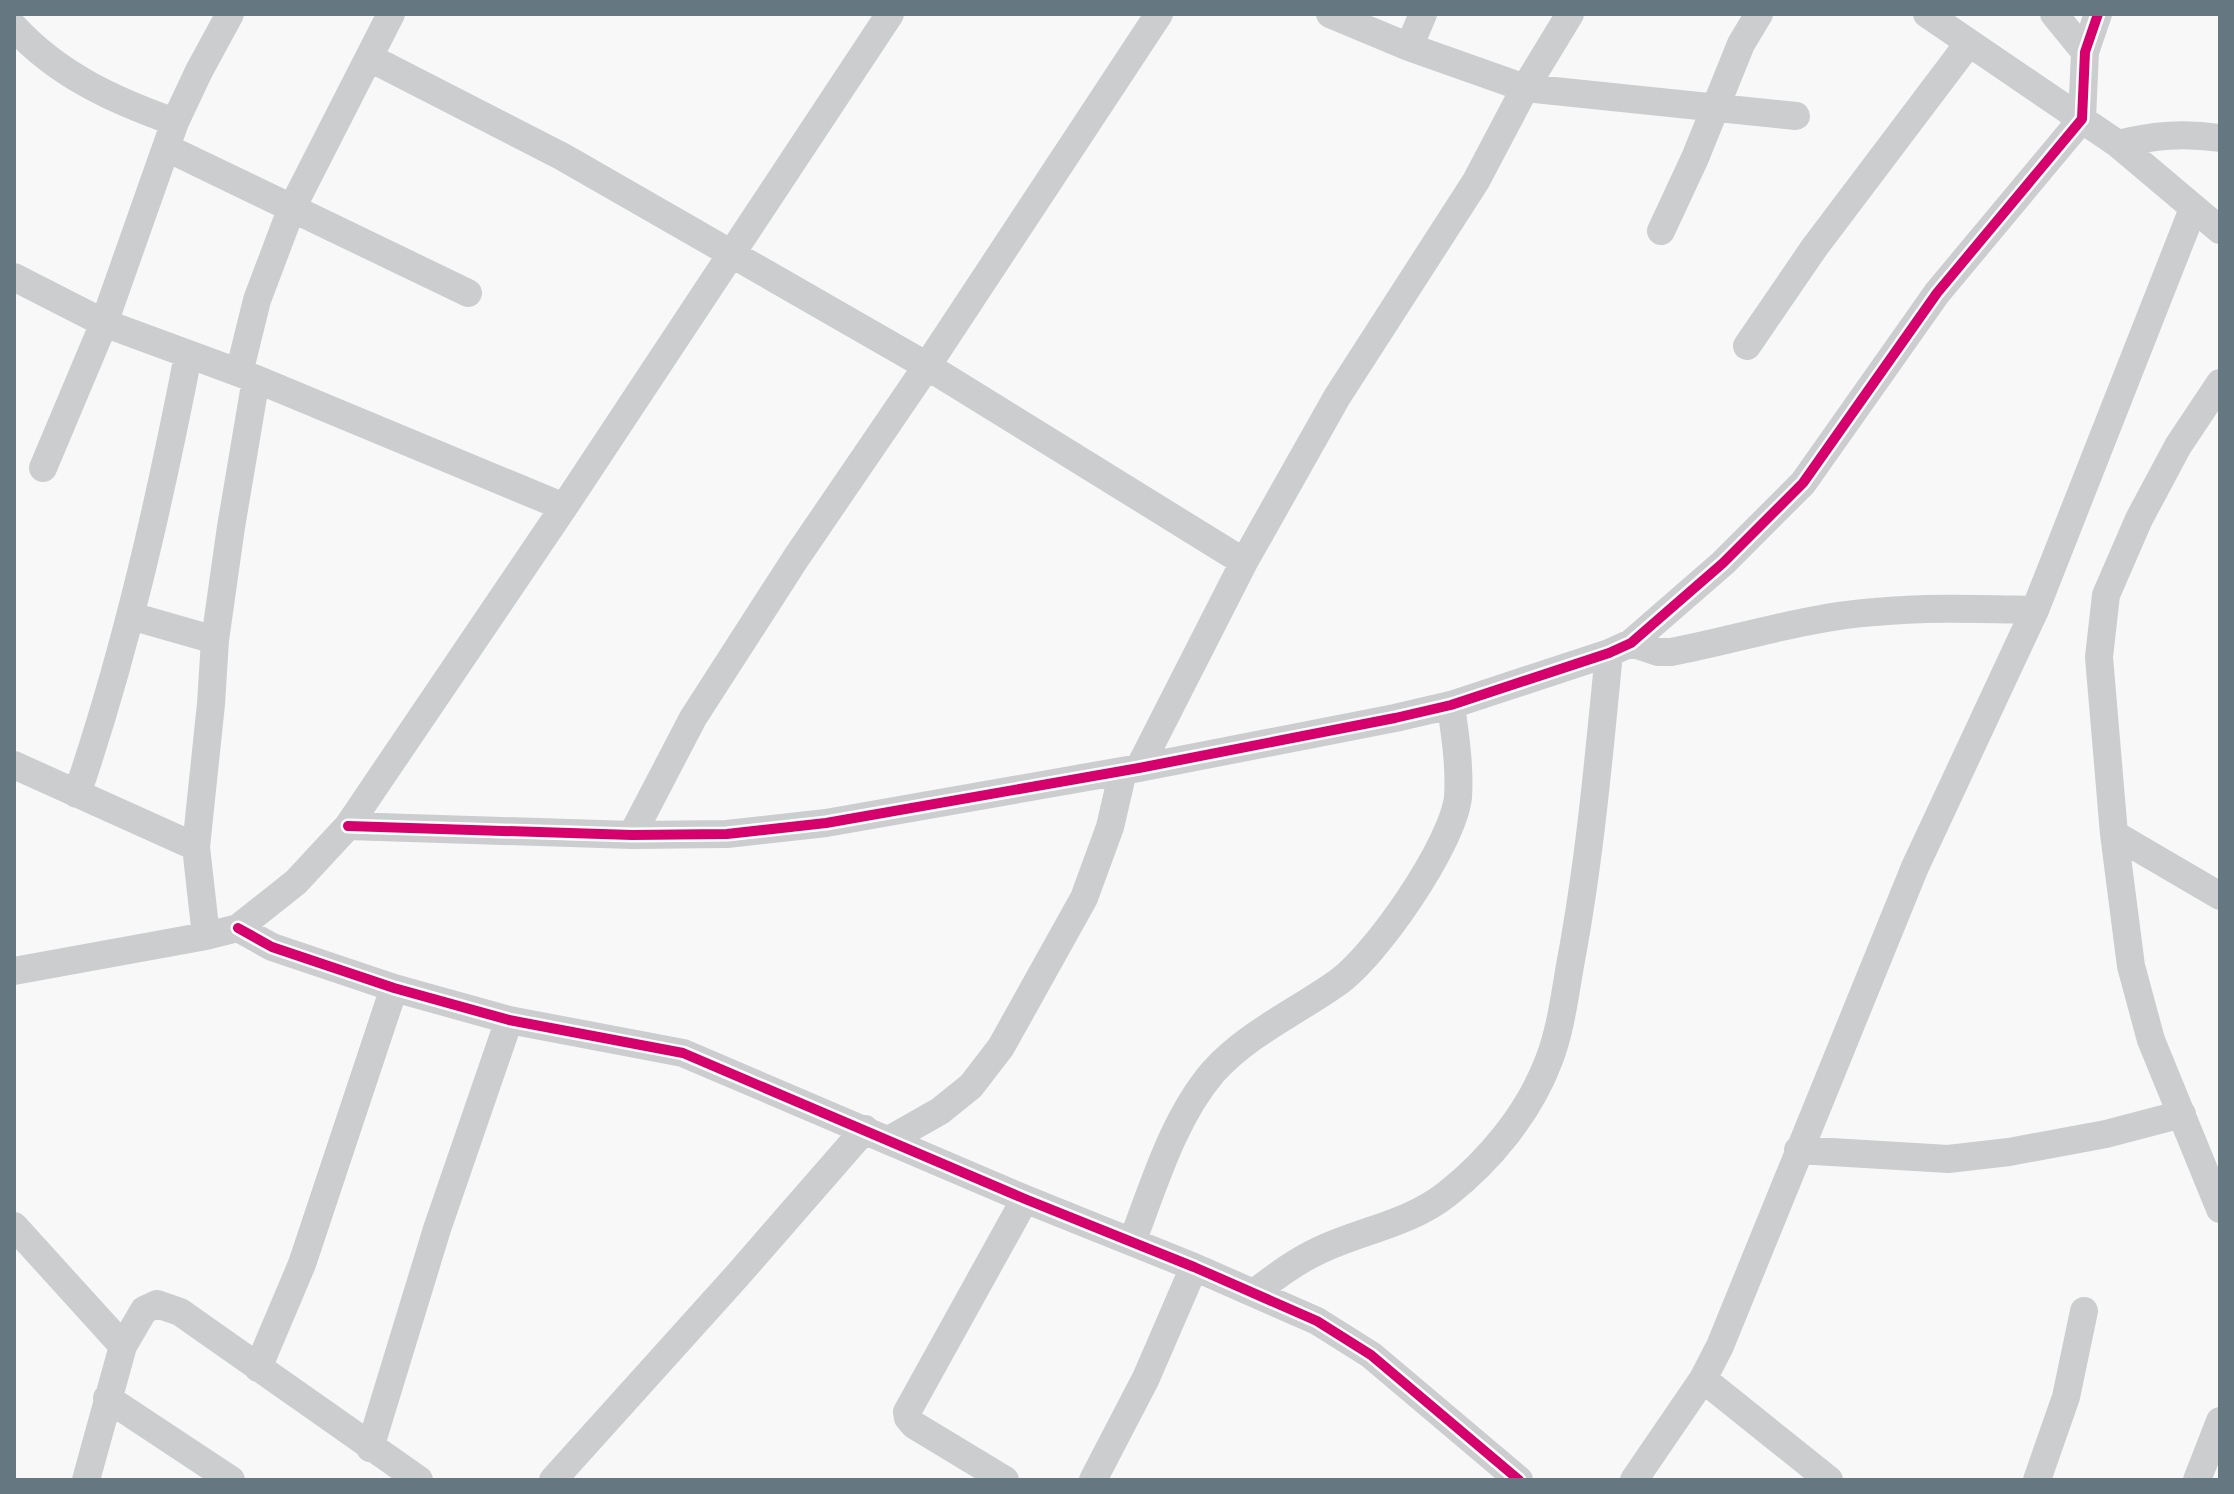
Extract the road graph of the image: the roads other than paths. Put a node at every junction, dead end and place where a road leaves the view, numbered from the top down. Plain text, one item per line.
1 (230, 14) edge
2 (391, 14) edge
3 (890, 14) edge
4 (1159, 14) edge
5 (1330, 14) edge
6 (1423, 14) edge
7 (1570, 14) edge
8 (1759, 14) edge
9 (1927, 14) edge
10 (2054, 14) edge
11 (2098, 14) edge
12 (14, 27) edge
13 (1968, 44) junction
14 (1409, 47) junction
15 (2085, 52) junction
16 (370, 58) junction
17 (1525, 88) junction
18 (1714, 107) junction
19 (1796, 116) dead end
20 (2082, 119) junction
21 (171, 135) junction
22 (2220, 138) edge
23 (2118, 144) junction
24 (2193, 209) junction
25 (291, 210) junction
26 (2220, 230) edge
27 (1661, 231) dead end
28 (731, 255) junction
29 (14, 277) edge
30 (468, 293) dead end
31 (104, 323) junction
32 (1747, 346) dead end
33 (188, 356) junction
34 (927, 366) junction
35 (248, 376) junction
36 (2220, 383) edge
37 (43, 468) dead end
38 (564, 507) junction
39 (1244, 562) junction
40 (2035, 610) junction
41 (131, 616) junction
42 (215, 640) junction
43 (1620, 648) junction
44 (1451, 705) junction
45 (14, 765) edge
46 (1131, 770) junction
47 (77, 794) junction
48 (348, 826) junction
49 (2114, 834) junction
50 (632, 835) junction
51 (196, 847) junction
52 (2220, 896) edge
53 (238, 928) junction
54 (206, 936) junction
55 (14, 971) edge
56 (394, 988) junction
57 (509, 1020) junction
58 (2182, 1114) junction
59 (877, 1135) junction
60 (1798, 1150) junction
61 (2218, 1194) edge
62 (1025, 1199) junction
63 (14, 1226) edge
64 (1132, 1242) junction
65 (1194, 1267) junction
66 (1254, 1293) junction
67 (2084, 1311) dead end
68 (123, 1346) junction
69 (258, 1368) junction
70 (1703, 1379) junction
71 (107, 1398) junction
72 (2220, 1421) edge
73 (370, 1448) junction
74 (86, 1480) edge
75 (231, 1480) edge
76 (419, 1480) edge
77 (553, 1480) edge
78 (1005, 1480) edge
79 (1093, 1480) edge
80 (1519, 1480) edge
81 (1634, 1480) edge
82 (1829, 1480) edge
83 (2037, 1480) edge
84 (2197, 1480) edge

1 - 21 street
2 - 16 street
3 - 28 street
4 - 34 street
5 - 14 street
6 - 14 street
7 - 17 street
8 - 18 street
9 - 13 street
10 - 15 street
11 - 15 street
12 - 21 street
13 - 20 street
13 - 32 street
14 - 17 street
15 - 20 street
16 - 25 street
16 - 28 street
17 - 18 street
17 - 39 street
18 - 19 street
18 - 27 street
20 - 23 street
20 - 43 street
21 - 25 street
21 - 31 street
22 - 23 street
23 - 24 street
24 - 26 street
24 - 40 street
25 - 30 street
25 - 35 street
28 - 34 street
28 - 38 street
29 - 31 street
31 - 33 street
31 - 37 street
33 - 35 street
33 - 41 street
34 - 39 street
34 - 50 street
35 - 38 street
35 - 42 street
36 - 49 street
38 - 48 street
39 - 46 street
40 - 43 street
40 - 60 street
41 - 42 street
41 - 47 street
42 - 51 street
43 - 44 street
43 - 66 street
44 - 46 street
44 - 64 street
45 - 47 street
46 - 50 street
46 - 59 street
47 - 51 street
48 - 50 street
48 - 53 street
49 - 52 street
49 - 58 street
51 - 54 street
53 - 54 street
53 - 56 street
54 - 55 street
56 - 57 street
56 - 69 street
57 - 59 street
57 - 73 street
58 - 60 street
58 - 61 street
59 - 62 street
59 - 77 street
60 - 70 street
62 - 64 street
62 - 78 street
63 - 68 street
64 - 65 street
65 - 66 street
65 - 79 street
66 - 80 street
67 - 83 street
68 - 69 street
68 - 71 street
69 - 73 street
70 - 81 street
70 - 82 street
71 - 74 street
71 - 75 street
72 - 84 street
73 - 76 street

